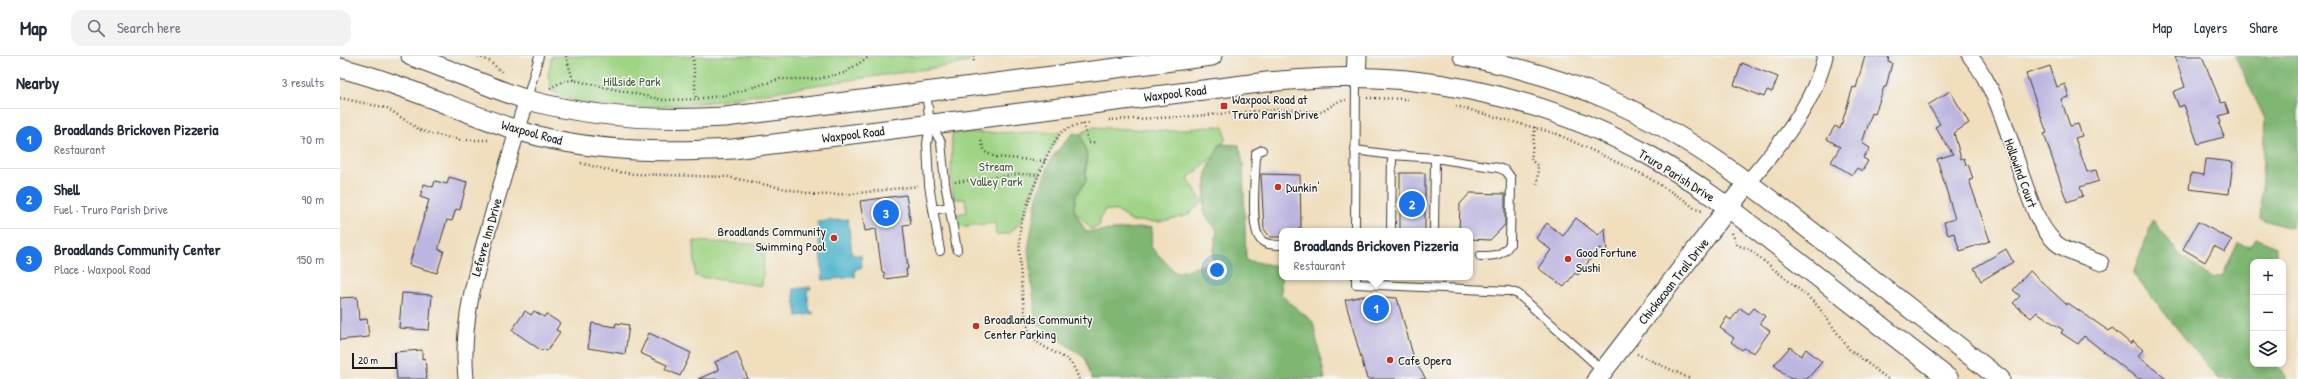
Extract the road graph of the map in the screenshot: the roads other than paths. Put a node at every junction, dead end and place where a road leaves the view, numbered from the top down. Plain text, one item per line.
1 (411, 56) edge
2 (539, 56) edge
3 (1212, 56) edge
4 (1357, 56) edge
5 (1464, 56) edge
6 (1825, 56) edge
7 (1970, 56) edge
8 (340, 68) edge
9 (1356, 77) junction
10 (529, 92) junction
11 (926, 92) junction
12 (930, 124) junction
13 (518, 130) junction
14 (1262, 150) dead end
15 (1355, 150) junction
16 (1392, 155) junction
17 (1435, 158) junction
18 (1748, 182) junction
19 (949, 207) junction
20 (1729, 208) junction
21 (933, 210) junction
22 (1355, 228) edge
23 (1391, 228) edge
24 (1434, 228) edge
25 (1279, 245) edge
26 (957, 250) dead end
27 (940, 251) dead end
28 (1480, 256) dead end
29 (2101, 263) dead end
30 (1356, 280) edge
31 (1600, 375) edge
32 (466, 379) edge
33 (1949, 379) edge
34 (2000, 379) edge

1 - 10 street
2 - 10 lane
3 - 11 street
4 - 9 street
5 - 18 street
6 - 18 street
7 - 29 street, Hollowind Court
8 - 13 street, Waxpool Road
9 - 12 street, Waxpool Road
9 - 15 lane
9 - 20 street, Truro Parish Drive
10 - 11 street
10 - 13 street, Lefevre Inn Drive
11 - 12 lane
12 - 13 street, Waxpool Road
12 - 19 lane
12 - 21 lane
13 - 32 street, Lefevre Inn Drive
14 - 25 lane
15 - 16 lane
15 - 22 lane
16 - 17 lane
16 - 23 lane
17 - 24 lane
17 - 28 lane
18 - 20 street, Chickacoan Trail Drive
18 - 34 street
19 - 21 lane
19 - 26 lane
20 - 31 street, Chickacoan Trail Drive
20 - 33 street, Truro Parish Drive
21 - 27 lane
30 - 31 lane

